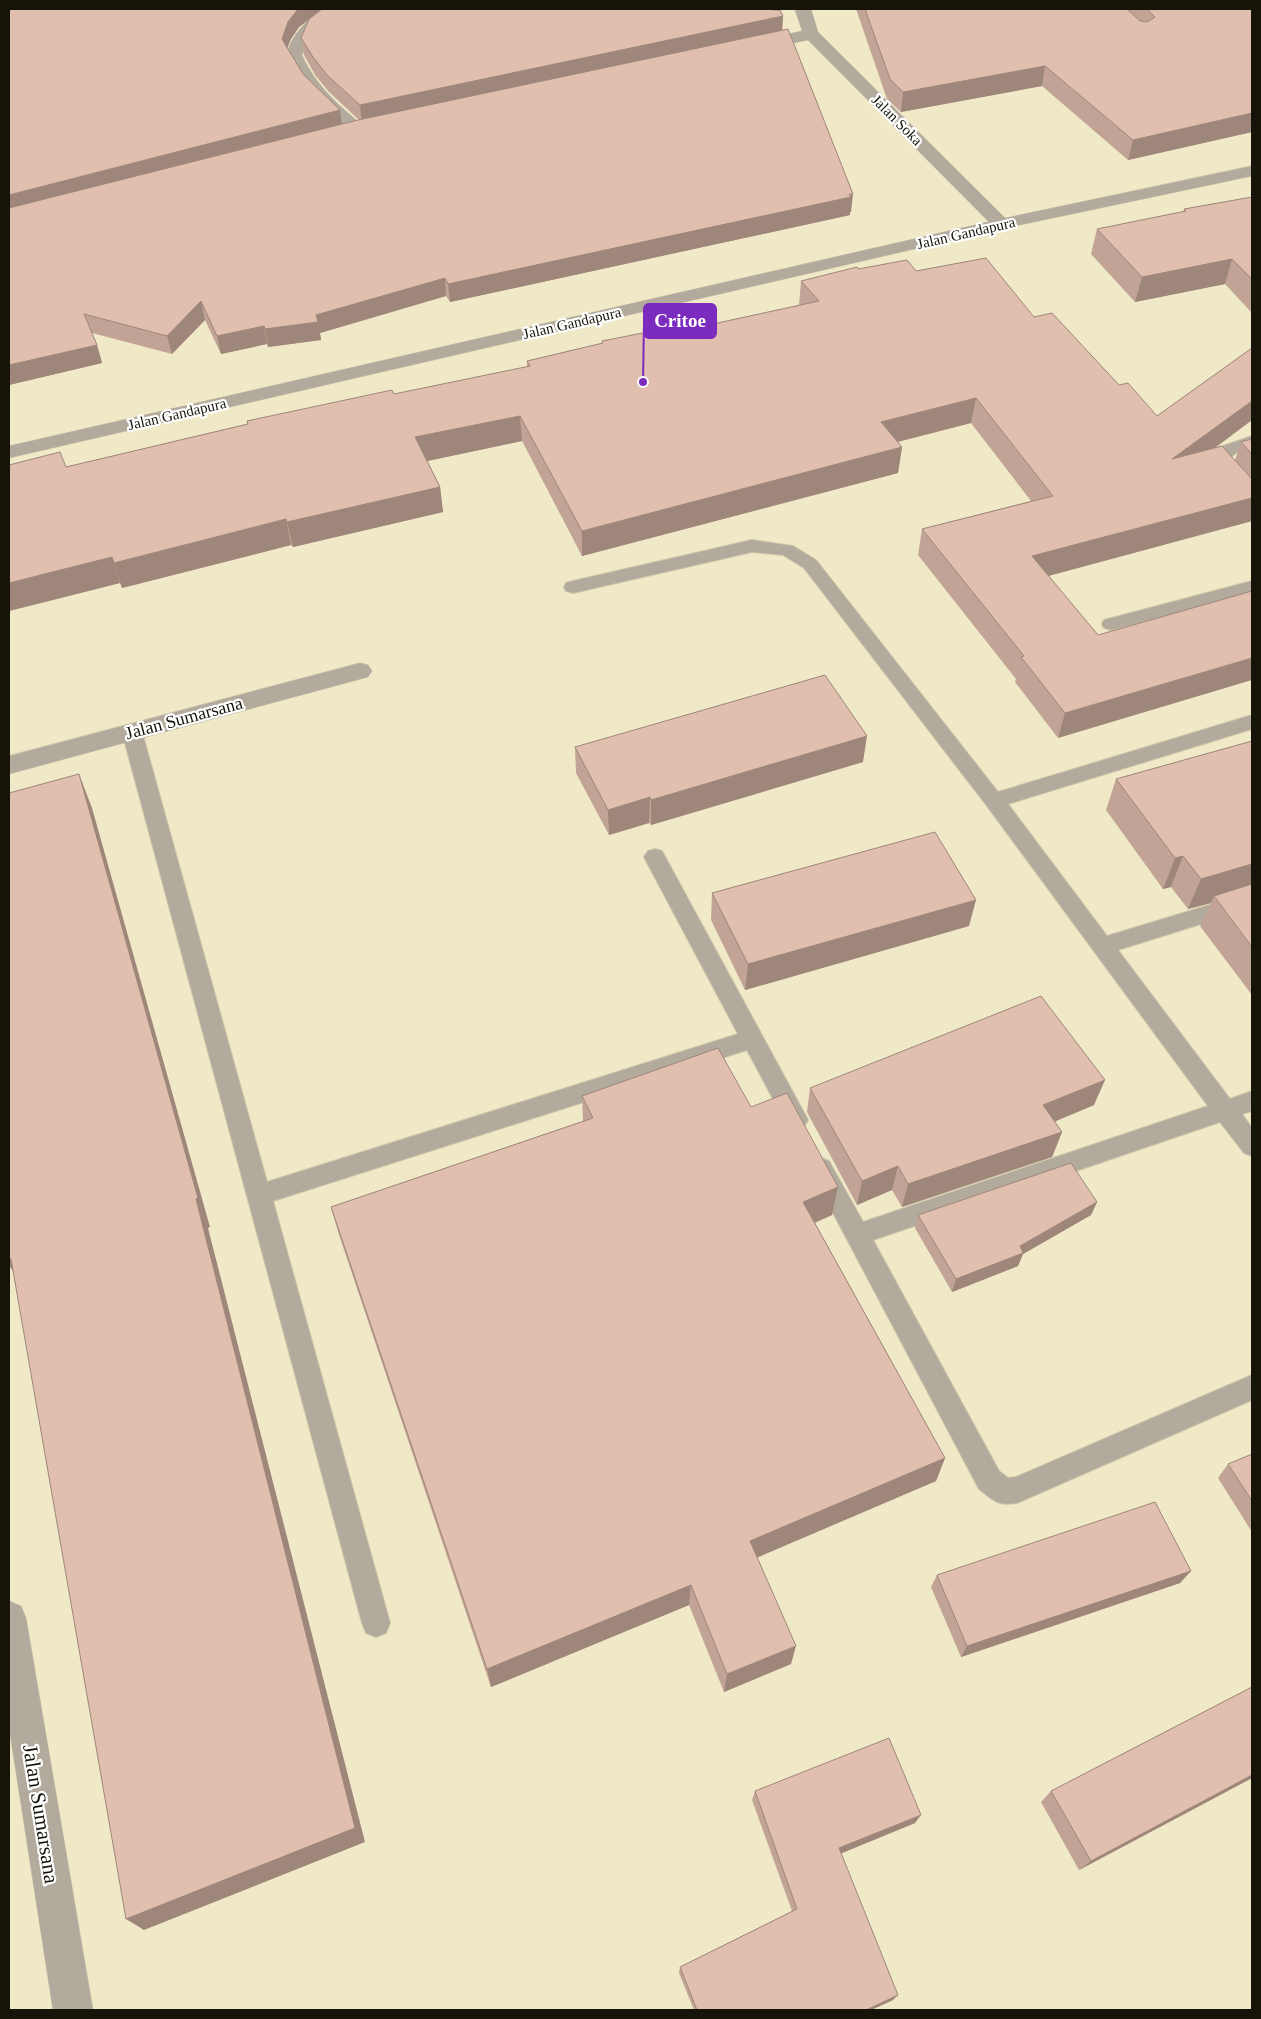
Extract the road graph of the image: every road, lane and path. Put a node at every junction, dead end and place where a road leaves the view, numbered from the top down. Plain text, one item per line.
1 (335, 9) edge
2 (803, 9) edge
3 (811, 34) junction
4 (744, 48) edge
5 (378, 126) edge
6 (359, 131) junction
7 (340, 136) edge
8 (1252, 171) edge
9 (1001, 224) junction
10 (1252, 441) edge
11 (9, 452) edge
12 (1252, 501) edge
13 (573, 587) dead end
14 (1252, 587) edge
15 (1111, 624) dead end
16 (360, 670) dead end
17 (1252, 722) edge
18 (132, 732) junction
19 (9, 765) edge
20 (994, 801) junction
21 (655, 857) dead end
22 (1252, 900) edge
23 (1103, 946) junction
24 (753, 1040) junction
25 (1252, 1101) edge
26 (1225, 1110) junction
27 (1252, 1146) edge
28 (259, 1195) junction
29 (857, 1234) junction
30 (1252, 1387) edge
31 (9, 1618) edge
32 (376, 1623) dead end
33 (73, 2010) edge

1 - 6 street
2 - 3 street, Jalan Soka
3 - 4 street
3 - 9 street, Jalan Soka
5 - 6 street
6 - 7 street
8 - 9 street, Jalan Gandapura
9 - 11 street, Jalan Gandapura
10 - 12 lane
13 - 20 lane
14 - 15 lane
16 - 18 street, Jalan Sumarsana
17 - 20 lane
18 - 19 street, Jalan Sumarsana
18 - 28 lane
20 - 23 lane
21 - 24 lane
22 - 23 lane
23 - 26 lane
24 - 28 lane
24 - 29 lane
25 - 26 lane
26 - 27 lane
26 - 29 lane
28 - 32 lane
29 - 30 lane
31 - 33 street, Jalan Sumarsana

